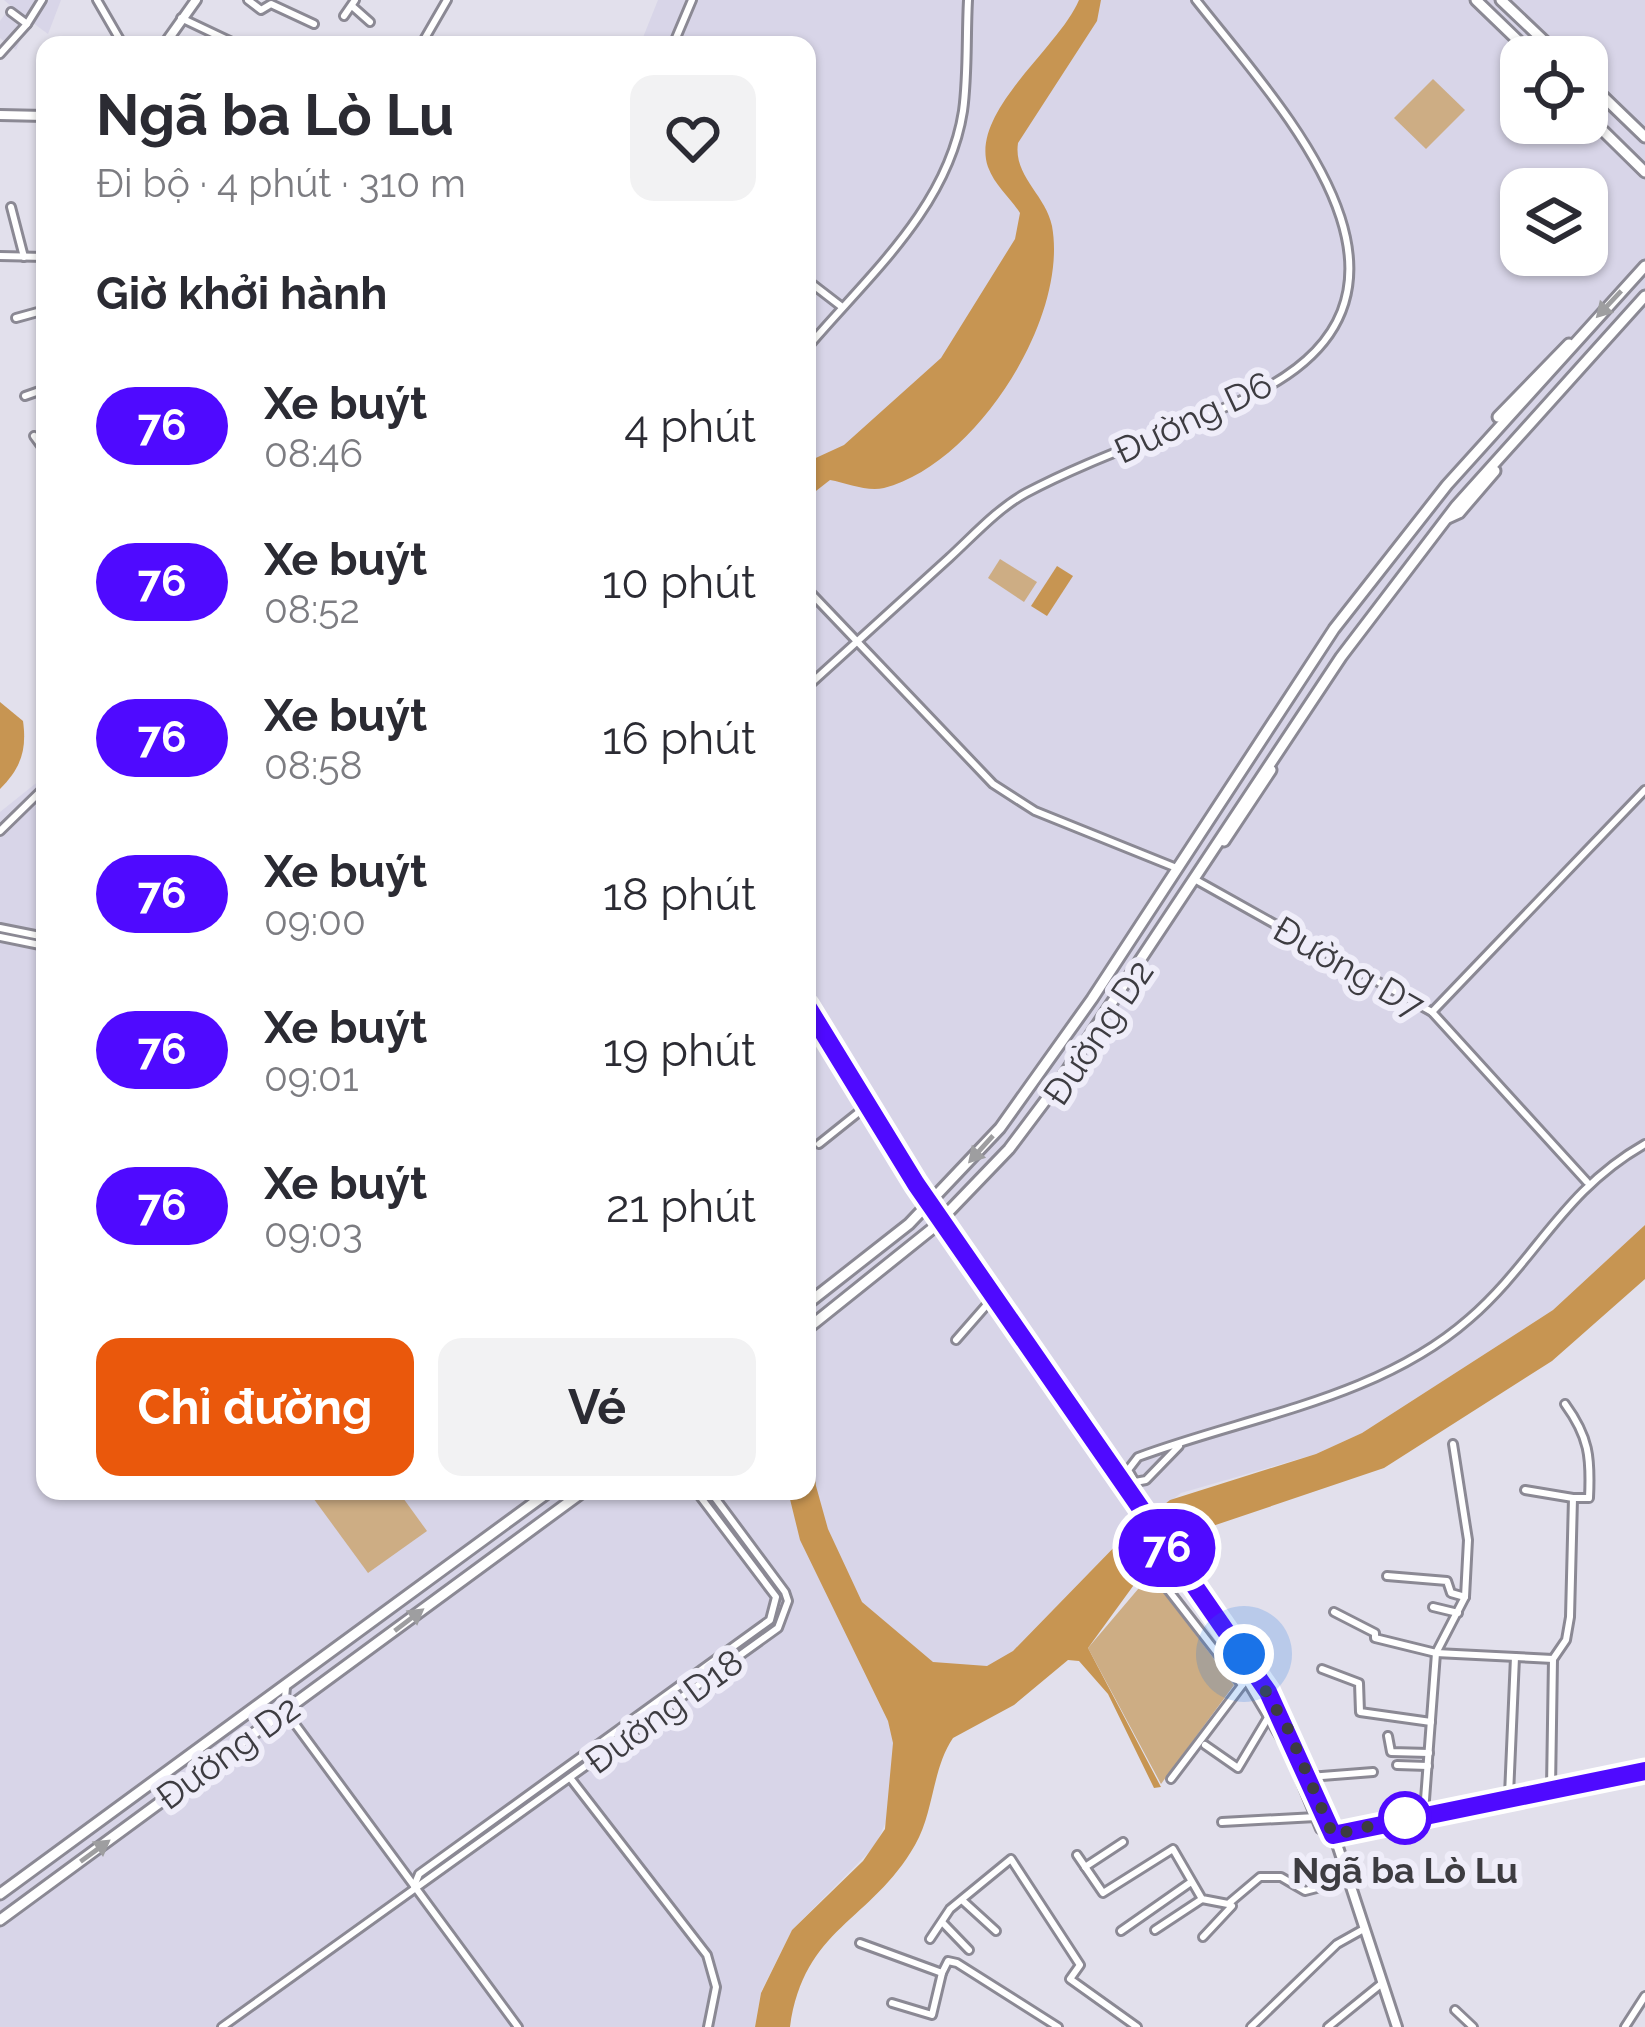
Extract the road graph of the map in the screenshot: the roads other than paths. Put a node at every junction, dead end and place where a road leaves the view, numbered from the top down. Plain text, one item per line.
1 (42, 0) edge
2 (98, 0) edge
3 (196, 0) edge
4 (248, 0) edge
5 (447, 0) edge
6 (692, 0) edge
7 (968, 0) edge
8 (1196, 0) edge
9 (1473, 0) edge
10 (1505, 0) edge
11 (353, 3) edge
12 (10, 12) dead end
13 (344, 16) dead end
14 (181, 18) junction
15 (370, 22) dead end
16 (27, 24) junction
17 (314, 24) dead end
18 (118, 36) edge
19 (172, 36) edge
20 (219, 36) edge
21 (426, 36) edge
22 (677, 36) edge
23 (1513, 36) edge
24 (1542, 36) edge
25 (0, 54) edge
26 (1608, 99) edge
27 (0, 116) edge
28 (36, 116) edge
29 (1608, 133) edge
30 (1645, 137) edge
31 (1642, 168) edge
32 (1645, 187) edge
33 (11, 207) dead end
34 (0, 256) edge
35 (24, 257) junction
36 (36, 257) edge
37 (1645, 266) edge
38 (816, 287) edge
39 (1645, 296) edge
40 (842, 307) junction
41 (36, 312) edge
42 (16, 318) dead end
43 (816, 337) edge
44 (36, 392) edge
45 (25, 395) dead end
46 (34, 436) dead end
47 (36, 439) edge
48 (1418, 522) junction
49 (1435, 534) junction
50 (816, 599) edge
51 (856, 643) junction
52 (1308, 668) junction
53 (816, 679) edge
54 (1326, 680) junction
55 (1645, 790) edge
56 (36, 796) edge
57 (2, 829) edge
58 (1174, 867) junction
59 (1194, 878) junction
60 (0, 932) edge
61 (36, 936) edge
62 (36, 943) edge
63 (1432, 1012) junction
64 (816, 1020) edge
65 (868, 1104) junction
66 (819, 1144) dead end
67 (1645, 1144) edge
68 (1587, 1182) junction
69 (931, 1201) junction
70 (942, 1219) junction
71 (816, 1298) edge
72 (991, 1300) dead end
73 (816, 1322) edge
74 (956, 1340) dead end
75 (1565, 1404) dead end
76 (1453, 1444) dead end
77 (1179, 1445) junction
78 (1525, 1490) dead end
79 (1573, 1498) junction
80 (535, 1500) edge
81 (572, 1500) edge
82 (703, 1500) edge
83 (717, 1500) edge
84 (1388, 1576) dead end
85 (1159, 1578) dead end
86 (1465, 1597) junction
87 (1433, 1607) dead end
88 (1334, 1612) dead end
89 (1458, 1613) junction
90 (1436, 1653) junction
91 (1515, 1657) junction
92 (1553, 1659) junction
93 (1322, 1669) dead end
94 (286, 1683) junction
95 (1244, 1683) junction
96 (284, 1709) junction
97 (1269, 1716) junction
98 (1431, 1722) junction
99 (1388, 1736) dead end
100 (1205, 1745) dead end
101 (1429, 1753) junction
102 (1397, 1765) dead end
103 (1428, 1766) junction
104 (1645, 1771) edge
105 (1373, 1772) dead end
106 (1309, 1777) junction
107 (1171, 1779) dead end
108 (571, 1780) junction
109 (1551, 1788) junction
110 (1509, 1796) junction
111 (1424, 1813) junction
112 (1316, 1817) junction
113 (1222, 1822) dead end
114 (1333, 1835) junction
115 (1123, 1842) dead end
116 (1077, 1855) dead end
117 (1085, 1867) junction
118 (1348, 1880) junction
119 (1191, 1882) junction
120 (414, 1886) junction
121 (0, 1891) edge
122 (1202, 1899) junction
123 (962, 1900) junction
124 (1234, 1903) junction
125 (0, 1919) edge
126 (942, 1922) junction
127 (1155, 1930) dead end
128 (1362, 1930) junction
129 (996, 1931) dead end
130 (1121, 1931) dead end
131 (1203, 1937) dead end
132 (930, 1939) dead end
133 (860, 1943) dead end
134 (969, 1950) dead end
135 (942, 1973) junction
136 (1381, 1984) junction
137 (1645, 1996) edge
138 (892, 2003) dead end
139 (1455, 2010) dead end
140 (222, 2027) edge
141 (518, 2027) edge
142 (708, 2027) edge
143 (1058, 2027) edge
144 (1137, 2027) edge
145 (1251, 2027) edge
146 (1328, 2027) edge
147 (1396, 2027) edge
148 (1473, 2027) edge
149 (1625, 2027) edge

1 - 16 street
2 - 18 street
3 - 14 main road
4 - 17 street
5 - 21 street
6 - 22 street
7 - 40 street
8 - 51 street, Đường D6
9 - 23 main road
10 - 24 main road
11 - 13 street
11 - 15 street
12 - 16 street
14 - 19 main road
14 - 20 street
16 - 25 street
26 - 30 main road
27 - 28 main road
29 - 31 main road
31 - 32 main road
33 - 35 street
34 - 35 street
35 - 36 street
37 -> 48 main road, Đường D2
38 - 40 street
39 - 49 main road, Đường D2
40 - 43 street
41 - 42 street
44 - 45 street
46 - 47 street
48 - 49 main road
48 - 52 main road, Đường D2
49 - 54 main road, Đường D2
50 - 51 street
51 - 53 street, Đường D6
51 - 58 street
52 - 54 main road
52 - 58 main road, Đường D2
54 - 59 main road, Đường D2
55 - 63 street
56 - 57 street
58 - 59 main road
58 -> 69 main road, Đường D2
59 - 63 street, Đường D7
59 - 70 main road, Đường D2
60 - 61 street
60 - 62 street
63 - 68 street, Đường D7
64 - 65 main road
65 - 66 street
65 - 69 main road
67 - 68 street
68 - 77 street
69 - 70 main road
69 - 71 main road, Đường D2
70 - 73 main road, Đường D2
70 - 106 main road
72 - 74 street
75 - 79 street
76 - 86 street
77 - 77 street
78 - 79 street
79 - 92 street
80 - 94 main road, Đường D2
96 -> 81 main road, Đường D2
82 - 120 street, Đường D18
83 - 108 street, Đường D18
84 - 86 street
85 - 95 street
86 - 89 street
87 - 89 street
88 - 90 street
89 - 90 street
90 - 91 street
90 - 98 street
91 - 92 street
91 - 110 street
92 - 109 street
93 - 98 street
94 - 96 street
94 - 121 main road, Đường D2
95 - 97 street
95 - 107 street
96 - 120 street
125 -> 96 main road, Đường D2
97 - 100 street
97 - 112 street
98 - 101 street
99 - 101 street
101 - 103 street
102 - 103 street
103 - 111 street
104 - 109 main road
105 - 106 street
106 - 114 main road
108 - 120 street, Đường D18
108 - 142 street
109 - 110 main road
110 - 111 main road
111 - 114 main road
112 - 113 street
112 - 114 street
114 - 118 main road
115 - 117 street
116 - 117 street
117 - 119 street
118 - 124 street
118 - 128 main road
119 - 122 street
119 - 130 street
120 - 140 street, Đường D18
120 - 141 street
122 - 124 street
122 - 127 street
123 - 126 street
123 - 129 street
123 - 144 street
124 - 131 street
126 - 132 street
126 - 134 street
128 - 136 main road
128 - 145 street
133 - 135 street
135 - 138 street
135 - 143 street
136 - 146 street
136 - 147 main road
137 - 149 street
139 - 148 street

